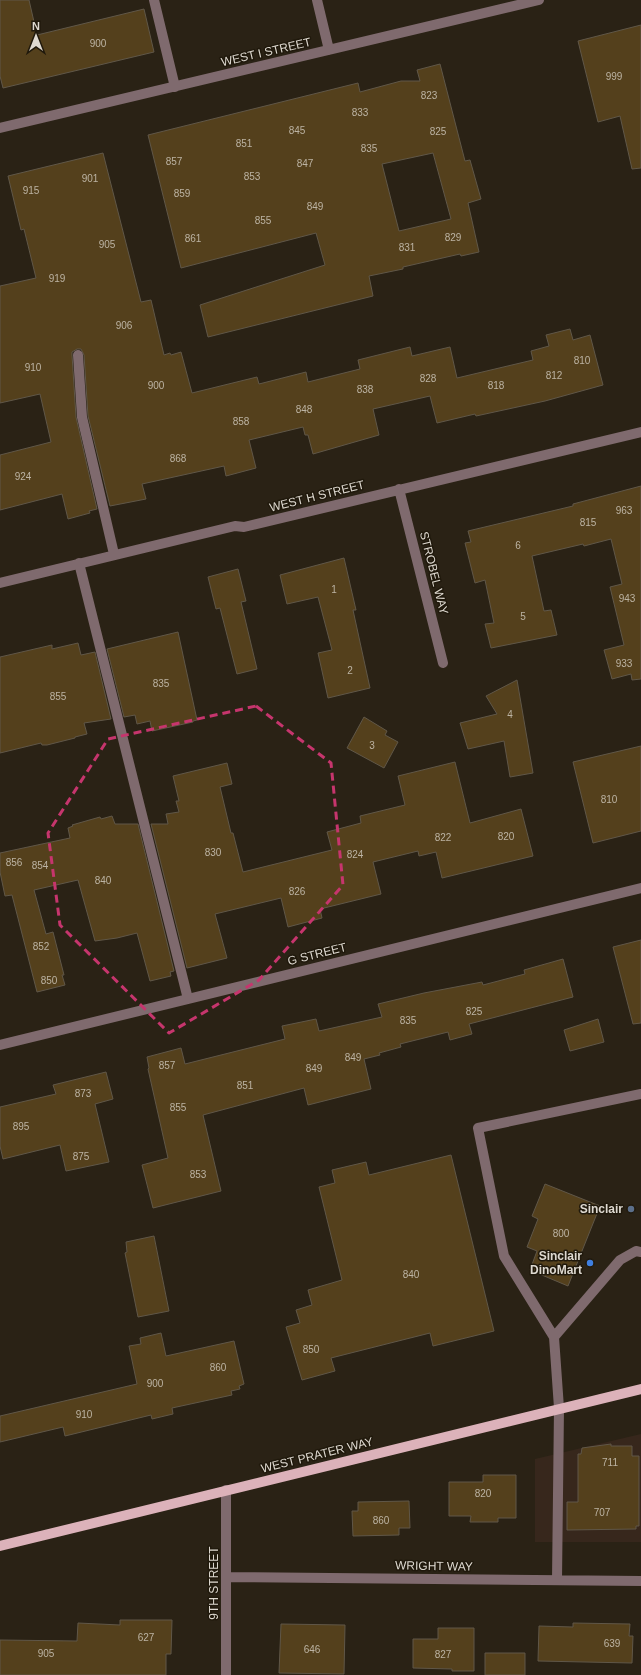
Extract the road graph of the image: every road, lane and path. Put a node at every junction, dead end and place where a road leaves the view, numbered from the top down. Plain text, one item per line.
1 (154, 0) edge
2 (317, 0) edge
3 (539, 0) edge
4 (500, 4) edge
5 (329, 50) junction
6 (175, 87) junction
7 (0, 128) edge
8 (78, 355) dead end
9 (641, 432) edge
10 (399, 489) junction
11 (114, 554) junction
12 (79, 563) junction
13 (0, 583) edge
14 (443, 663) dead end
15 (641, 888) edge
16 (188, 999) junction
17 (0, 1045) edge
18 (641, 1094) edge
19 (641, 1252) edge
20 (554, 1337) junction
21 (641, 1389) edge
22 (559, 1408) junction
23 (226, 1490) junction
24 (0, 1546) edge
25 (227, 1577) junction
26 (557, 1580) junction
27 (641, 1581) edge
28 (226, 1675) edge

1 - 6 street
2 - 5 street
3 - 4 street, WEST I STREET
4 - 5 street, WEST I STREET
5 - 6 street, WEST I STREET
6 - 7 street, WEST I STREET
8 - 11 street
9 - 10 street, WEST H STREET
10 - 11 street, WEST H STREET
10 - 14 street, STROBEL WAY
11 - 12 street, WEST H STREET
12 - 13 street, WEST H STREET
12 - 16 street
15 - 16 street, G STREET
16 - 17 street, G STREET
18 - 20 street
19 - 20 street
20 - 22 street
21 - 22 main road, WEST PRATER WAY
22 - 23 main road, WEST PRATER WAY
22 - 26 street
23 - 24 main road, WEST PRATER WAY
23 - 25 street, 9TH STREET
25 - 26 street, WRIGHT WAY
25 - 28 street, 9TH STREET
26 - 27 street, WRIGHT WAY

